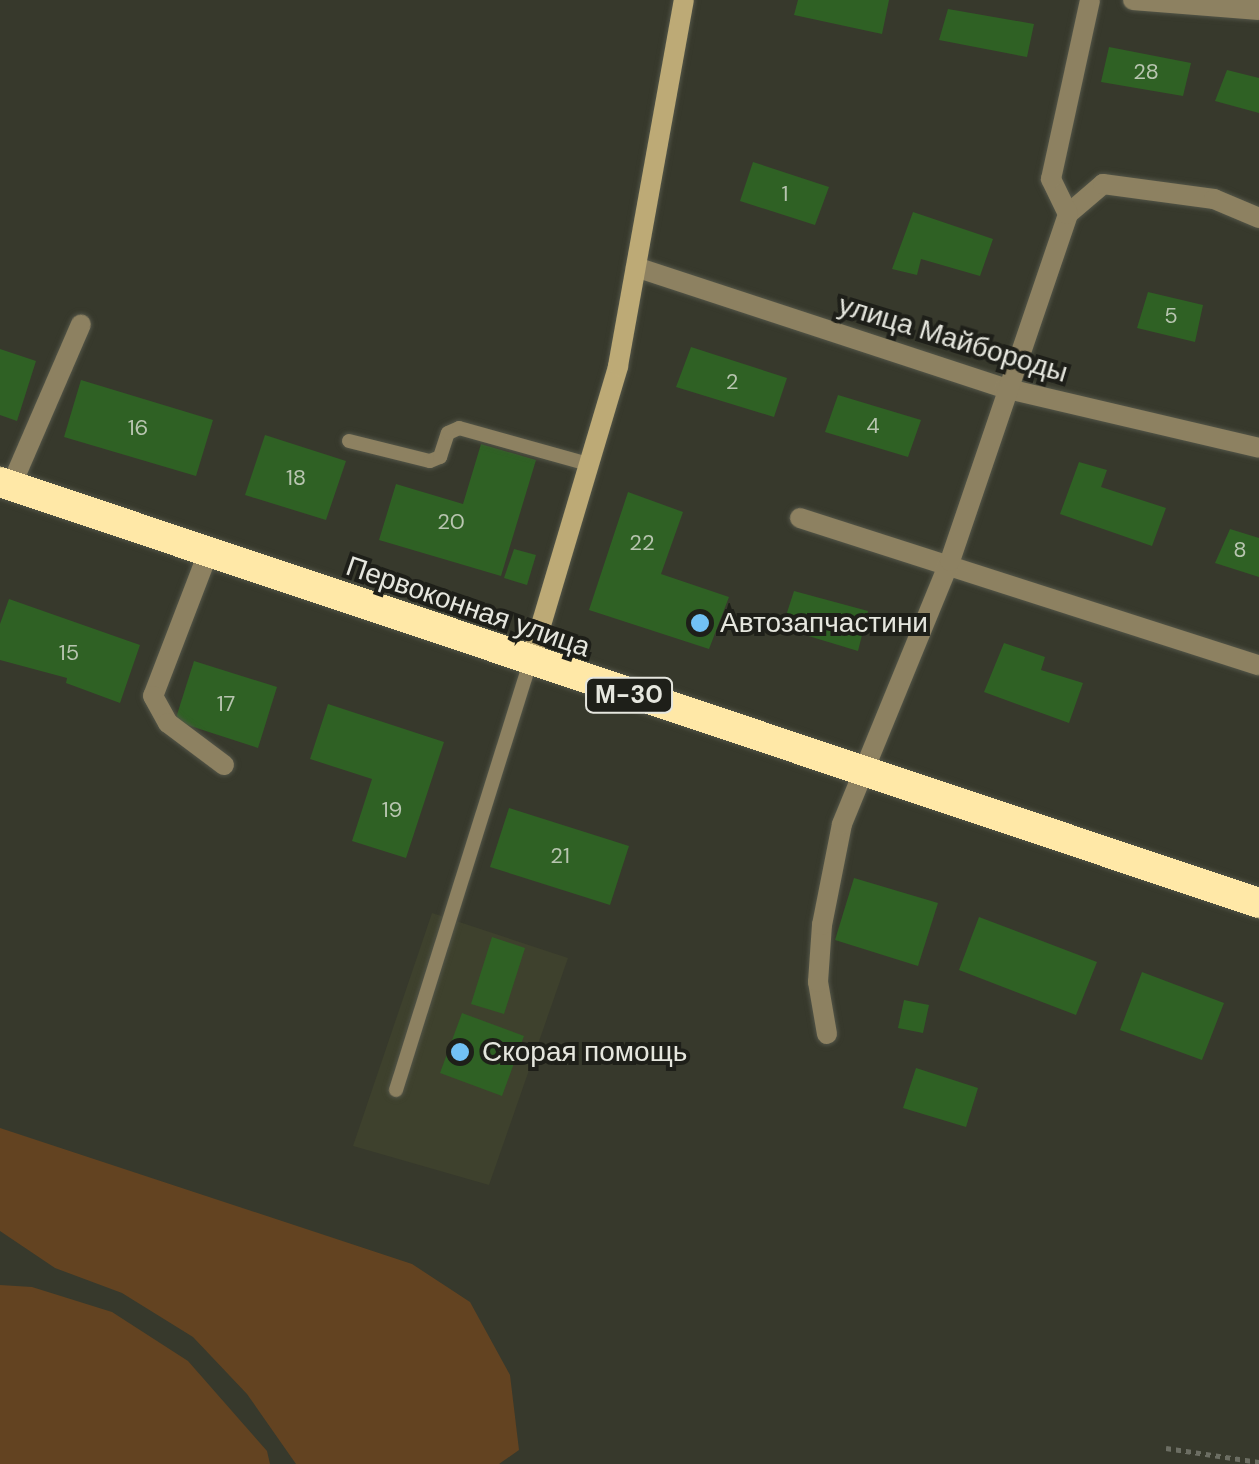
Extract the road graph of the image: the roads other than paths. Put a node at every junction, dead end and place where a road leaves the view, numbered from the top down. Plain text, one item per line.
1 (684, 0) edge
2 (1090, 0) edge
3 (1133, 0) edge
4 (1259, 10) edge
5 (1068, 214) junction
6 (1259, 218) edge
7 (636, 267) junction
8 (81, 324) dead end
9 (1004, 388) junction
10 (349, 441) dead end
11 (1259, 448) edge
12 (588, 464) junction
13 (6, 484) edge
14 (800, 518) dead end
15 (208, 553) junction
16 (950, 561) junction
17 (530, 662) junction
18 (1259, 665) edge
19 (224, 765) dead end
20 (864, 774) junction
21 (1259, 904) edge
22 (827, 1034) dead end
23 (396, 1090) dead end

1 - 7 main road
2 - 5 street
3 - 4 street
5 - 6 street
5 - 9 street
7 - 9 street, улица Майбороды
7 - 12 main road
8 - 13 street
9 - 11 street, улица Майбороды
9 - 16 street
10 - 12 lane
12 - 17 main road
13 - 15 highway, Первоконная улица / М-30
14 - 16 street
15 - 17 highway, Первоконная улица / М-30
15 - 19 street
16 - 18 street
16 - 20 street
17 - 20 highway, Первоконная улица / М-30
17 - 23 lane
20 - 21 highway, Первоконная улица / М-30
20 - 22 street

